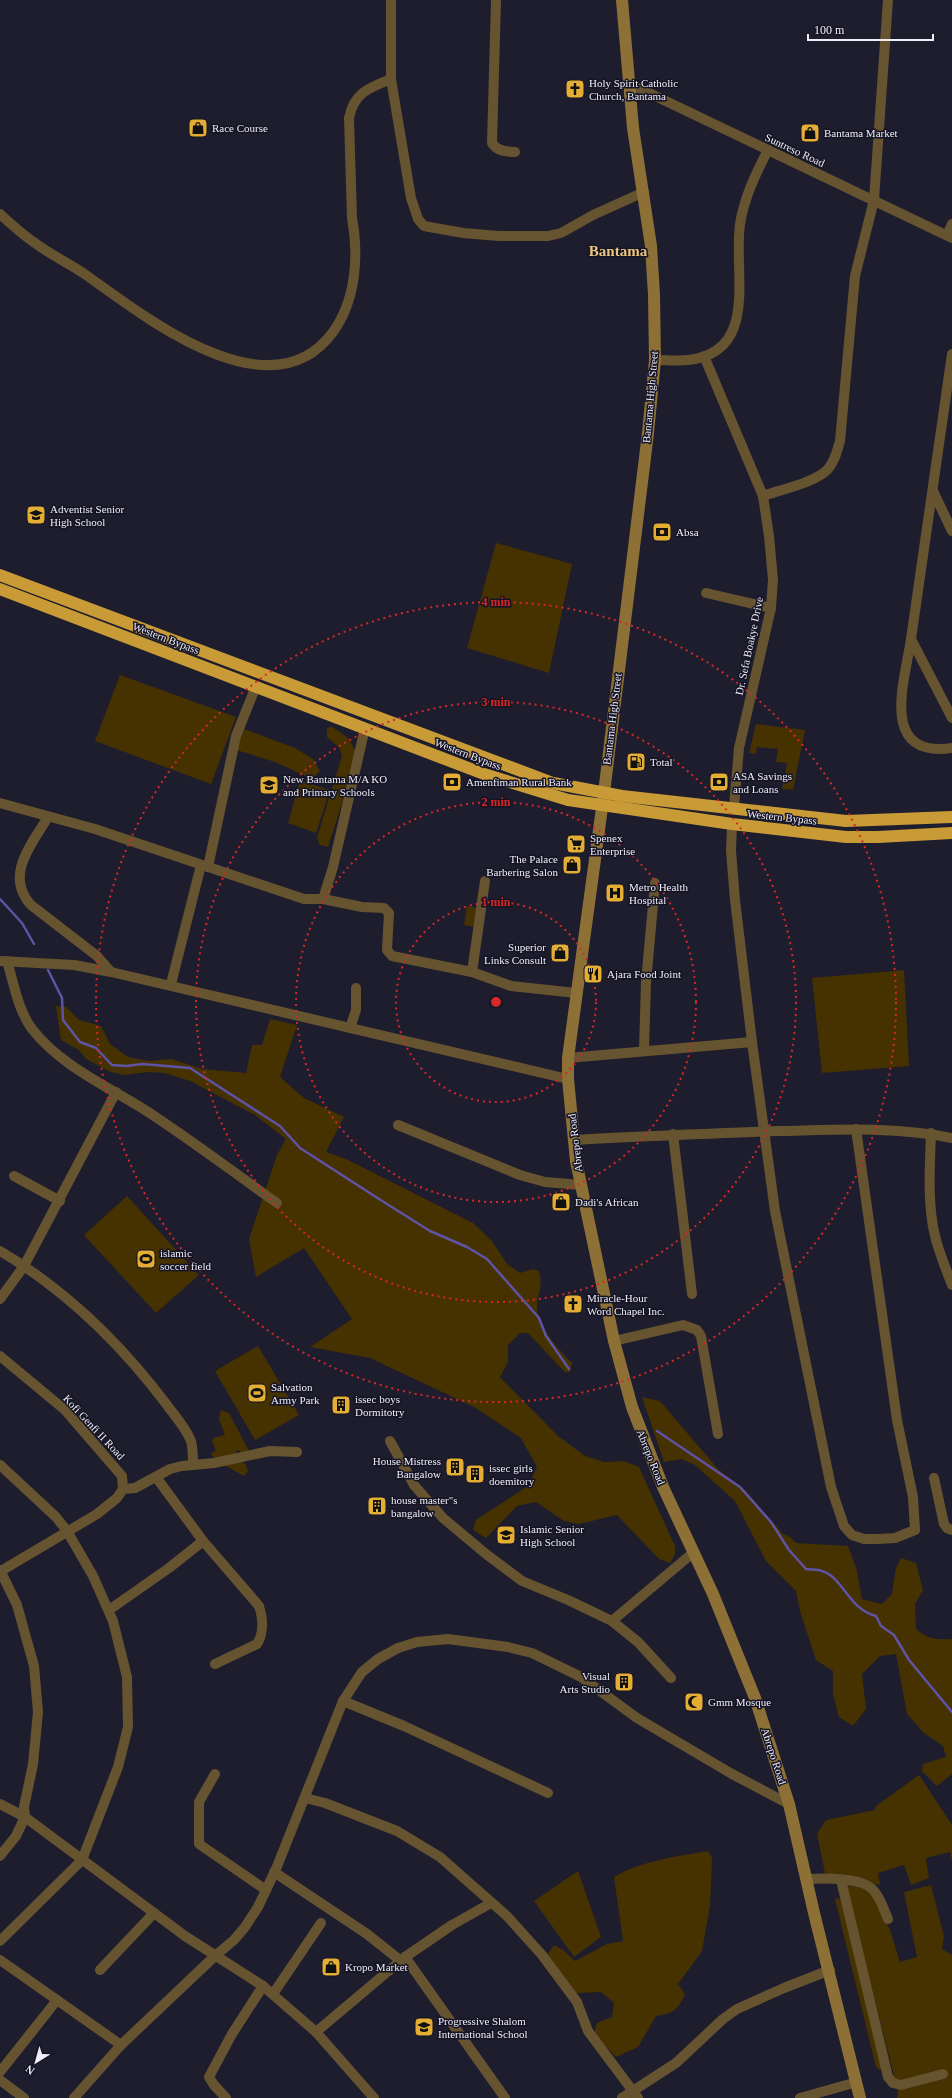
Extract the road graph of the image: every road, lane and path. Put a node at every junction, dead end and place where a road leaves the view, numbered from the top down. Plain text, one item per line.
1 (391, 0) edge
2 (496, 0) edge
3 (622, 0) edge
4 (888, 0) edge
5 (391, 79) junction
6 (628, 83) junction
7 (768, 150) junction
8 (515, 152) dead end
9 (644, 192) junction
10 (874, 200) junction
11 (0, 214) edge
12 (952, 224) edge
13 (950, 237) edge
14 (952, 354) edge
15 (704, 356) junction
16 (655, 360) junction
17 (933, 491) junction
18 (763, 496) junction
19 (952, 531) edge
20 (0, 575) edge
21 (0, 589) edge
22 (706, 593) dead end
23 (771, 608) junction
24 (911, 639) junction
25 (256, 686) junction
26 (952, 718) edge
27 (365, 728) junction
28 (952, 748) edge
29 (604, 793) junction
30 (0, 803) edge
31 (602, 807) junction
32 (734, 807) junction
33 (48, 817) junction
34 (952, 817) edge
35 (887, 821) junction
36 (732, 824) junction
37 (952, 833) edge
38 (890, 836) junction
39 (205, 866) junction
40 (485, 881) dead end
41 (655, 883) dead end
42 (323, 899) junction
43 (4, 961) edge
44 (111, 972) junction
45 (472, 972) junction
46 (171, 984) junction
47 (356, 988) dead end
48 (576, 993) junction
49 (350, 1028) junction
50 (752, 1042) junction
51 (644, 1051) junction
52 (568, 1058) junction
53 (568, 1079) junction
54 (116, 1092) junction
55 (398, 1125) dead end
56 (856, 1129) junction
57 (765, 1132) junction
58 (931, 1133) junction
59 (673, 1134) junction
60 (952, 1138) edge
61 (574, 1140) junction
62 (14, 1176) dead end
63 (581, 1185) junction
64 (60, 1201) junction
65 (277, 1203) dead end
66 (0, 1251) edge
67 (24, 1266) junction
68 (952, 1285) edge
69 (692, 1294) dead end
70 (0, 1299) edge
71 (614, 1341) junction
72 (0, 1356) edge
73 (718, 1434) dead end
74 (390, 1441) dead end
75 (297, 1452) dead end
76 (0, 1465) edge
77 (193, 1465) junction
78 (156, 1477) junction
79 (934, 1478) dead end
80 (123, 1489) junction
81 (952, 1530) edge
82 (67, 1531) junction
83 (203, 1541) junction
84 (694, 1552) junction
85 (1, 1570) edge
86 (109, 1610) junction
87 (612, 1621) junction
88 (215, 1664) dead end
89 (671, 1678) dead end
90 (343, 1701) junction
91 (216, 1774) dead end
92 (548, 1793) dead end
93 (305, 1798) junction
94 (0, 1804) edge
95 (789, 1804) junction
96 (25, 1817) junction
97 (0, 1856) edge
98 (82, 1860) junction
99 (274, 1872) junction
100 (807, 1879) junction
101 (841, 1880) junction
102 (266, 1890) junction
103 (491, 1904) junction
104 (154, 1913) junction
105 (888, 1920) dead end
106 (321, 1923) dead end
107 (0, 1941) edge
108 (216, 1954) junction
109 (403, 1959) junction
110 (0, 1960) edge
111 (100, 1970) dead end
112 (830, 1970) junction
113 (263, 1986) junction
114 (273, 1994) junction
115 (57, 2000) junction
116 (316, 2032) junction
117 (121, 2045) junction
118 (0, 2072) edge
119 (943, 2074) dead end
120 (0, 2080) edge
121 (857, 2082) junction
122 (635, 2094) edge
123 (24, 2098) edge
124 (74, 2098) edge
125 (226, 2098) edge
126 (374, 2098) edge
127 (504, 2098) edge
128 (622, 2098) edge
129 (800, 2098) edge
130 (860, 2098) edge

1 - 5 street
2 - 8 street
3 - 6 main road, Bantama High Street
4 - 10 street
5 - 9 street
5 - 11 street
6 - 7 street, Suntreso Road
6 - 9 main road, Bantama High Street
7 - 10 street, Suntreso Road
7 - 15 street
9 - 16 main road, Bantama High Street
10 - 13 street, Suntreso Road
10 - 18 street
12 - 13 street
14 - 17 street
15 - 16 street
15 - 18 street, Dr. Sefa Boakye Drive
16 - 29 main road, Bantama High Street
17 - 19 street
17 - 24 street
18 - 23 street, Dr. Sefa Boakye Drive
20 - 29 highway, Western Bypass
21 - 25 highway, Western Bypass
22 - 23 street
23 - 32 street, Dr. Sefa Boakye Drive
24 - 26 street
24 - 28 street
25 - 27 highway, Western Bypass
25 - 39 street
27 - 31 highway, Western Bypass
27 - 42 street
29 - 31 main road, Abrepo Road
29 - 32 highway, Western Bypass
30 - 33 street
31 - 36 highway, Western Bypass
31 - 48 main road, Abrepo Road
32 - 35 highway, Western Bypass
33 - 39 street
33 - 44 street
34 - 35 highway, Western Bypass
35 - 38 highway
36 - 38 highway, Western Bypass
36 - 50 street
37 - 38 highway, Western Bypass
39 - 42 street
39 - 46 street
40 - 45 street
41 - 51 street
42 - 45 street
43 - 44 street
43 - 54 street
44 - 46 street
45 - 48 street
46 - 49 street
47 - 49 street
48 - 52 main road, Abrepo Road
49 - 53 street
50 - 51 street
50 - 57 street
51 - 52 street
52 - 53 main road, Abrepo Road
53 - 61 main road, Abrepo Road
54 - 64 street
54 - 65 street
55 - 63 street
56 - 57 street
56 - 57 street
56 - 58 street
57 - 59 street
58 - 60 street
58 - 68 street
59 - 61 street
59 - 69 street
61 - 63 main road, Abrepo Road
62 - 64 street
63 - 71 main road, Abrepo Road
64 - 67 street
66 - 67 street
67 - 70 street
67 - 77 street
71 - 73 street
71 - 84 main road, Abrepo Road
72 - 80 street, Kofi Genfi II Road
74 - 87 street
75 - 77 street
76 - 82 street
77 - 78 street
78 - 80 street
78 - 83 street
79 - 81 street
80 - 82 street
82 - 85 street
82 - 86 street
83 - 86 street
83 - 88 street
84 - 87 street
84 - 95 main road, Abrepo Road
85 - 96 street
86 - 98 street
87 - 89 street
90 - 92 street
90 - 93 street
90 - 95 street
91 - 102 street
93 - 99 street
93 - 103 street
94 - 96 street
95 - 100 main road, Abrepo Road
96 - 97 street
96 - 98 street
98 - 104 street
98 - 107 street
99 - 102 street
99 - 109 street
100 - 101 street
100 - 112 main road, Abrepo Road
101 - 105 street
101 - 119 street
102 - 108 street
103 - 109 street
103 - 122 street
104 - 108 street
104 - 111 street
106 - 114 street
108 - 113 street
108 - 117 street
109 - 116 street
109 - 127 street
110 - 115 street
112 - 121 main road, Abrepo Road
112 - 122 street
113 - 114 street
113 - 125 street
114 - 116 street
115 - 117 street
115 - 118 street
116 - 126 street
117 - 124 street
120 - 123 street
121 - 129 street
121 - 130 main road, Abrepo Road
122 - 128 street

